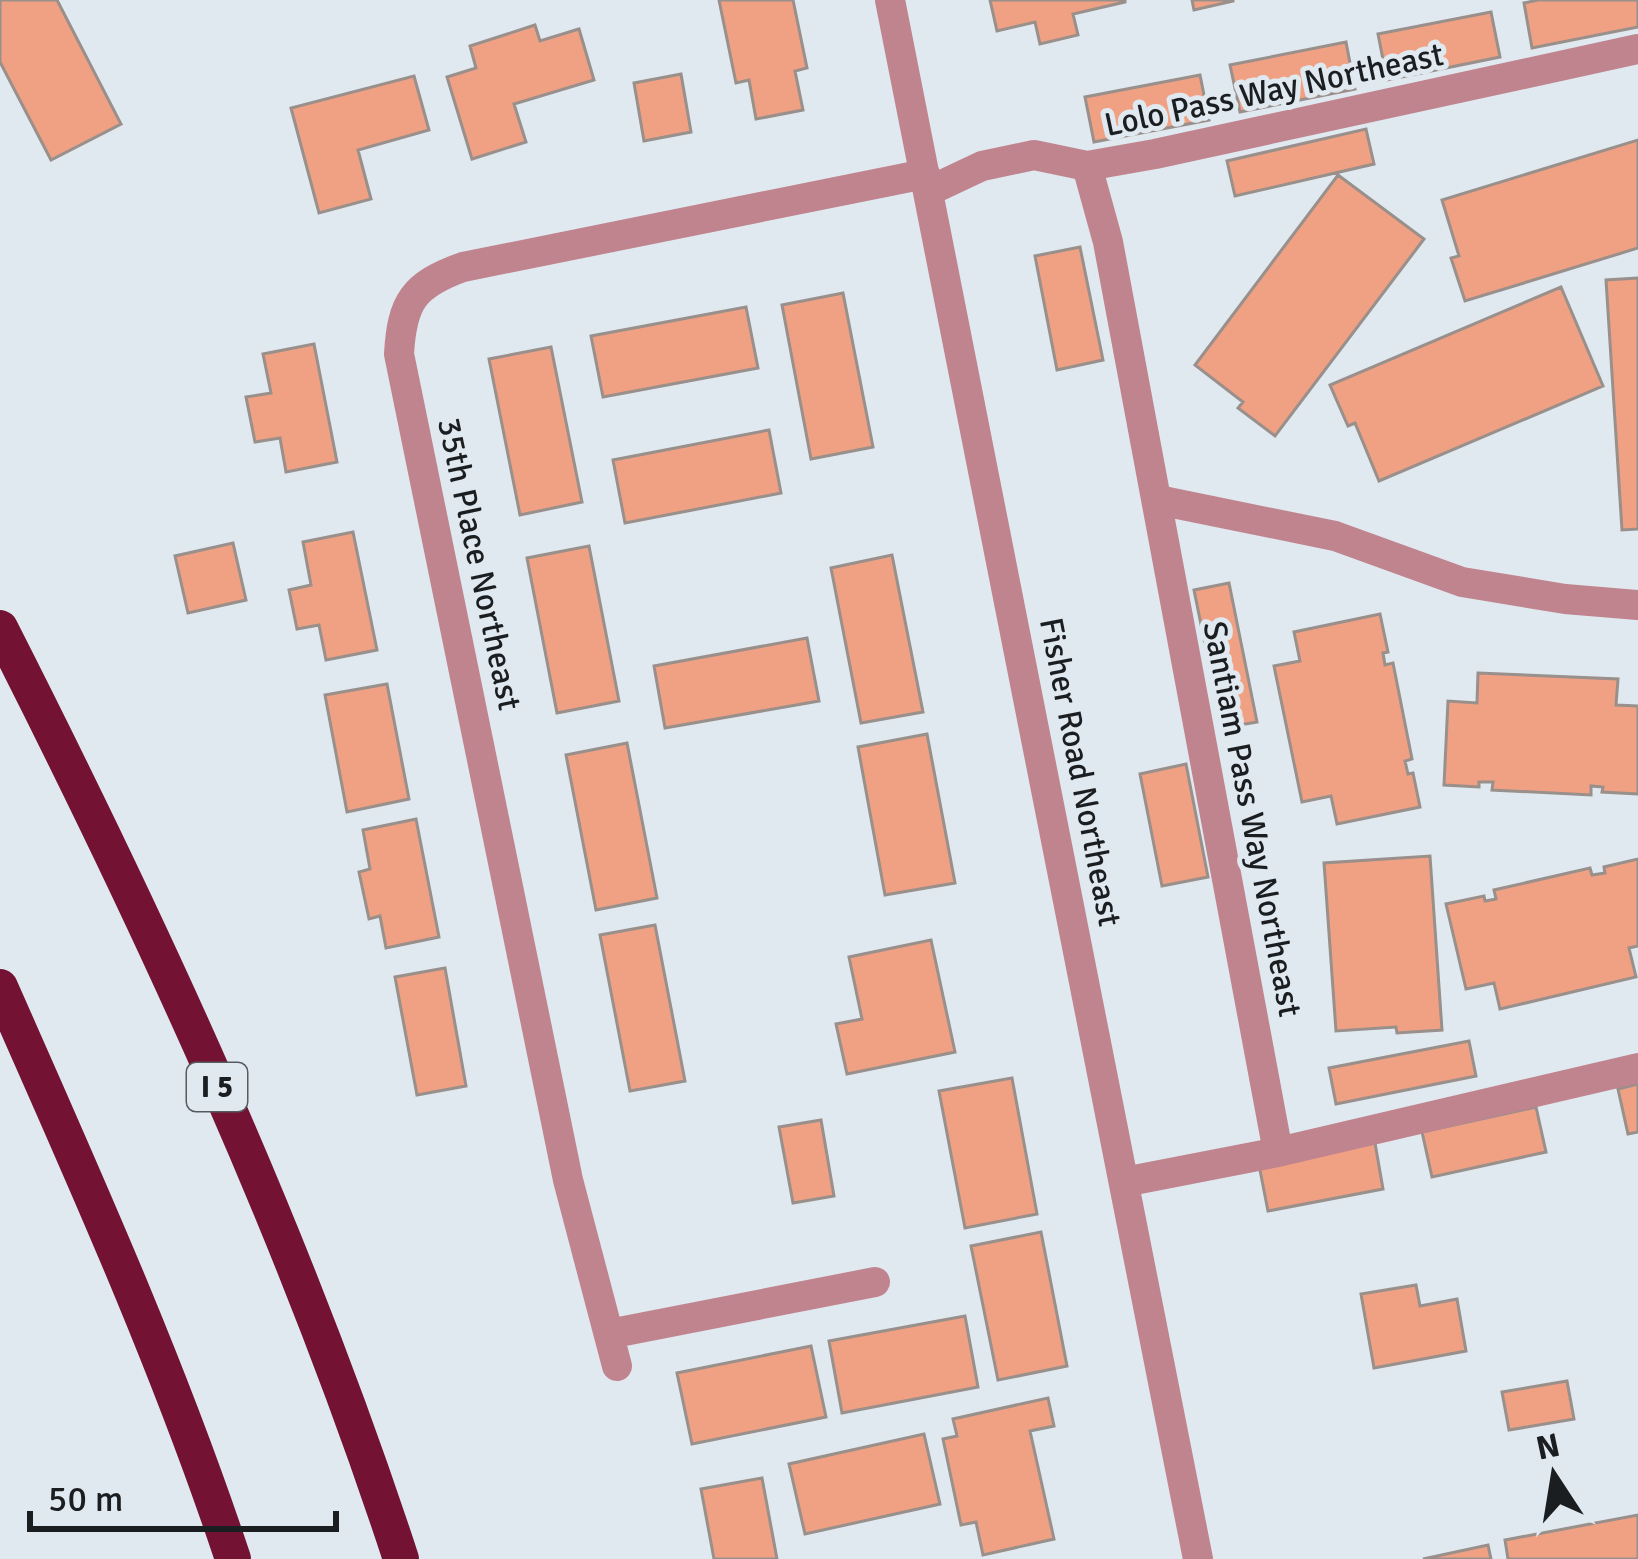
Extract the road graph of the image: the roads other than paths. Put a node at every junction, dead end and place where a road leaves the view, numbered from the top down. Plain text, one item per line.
1 (890, 0) edge
2 (1638, 49) edge
3 (1087, 166) junction
4 (927, 182) junction
5 (1158, 500) junction
6 (1638, 605) edge
7 (0, 628) edge
8 (0, 987) edge
9 (1638, 1068) edge
10 (1278, 1152) junction
11 (1124, 1182) junction
12 (875, 1282) dead end
13 (609, 1334) junction
14 (617, 1366) dead end
15 (233, 1559) edge
16 (401, 1559) edge
17 (1198, 1559) edge

1 - 4 street, Fisher Road Northeast
2 - 3 street, Lolo Pass Way Northeast
3 - 4 street, Lolo Pass Way Northeast
3 - 5 street, Santiam Pass Way Northeast
4 - 11 street, Fisher Road Northeast
4 - 13 street, 35th Place Northeast
5 - 6 street
5 - 10 street, Santiam Pass Way Northeast
7 - 16 highway, I 5
8 - 15 highway
9 - 10 street
10 - 11 street
11 - 17 street, Fisher Road Northeast
12 - 13 street
13 - 14 street, 35th Place Northeast

